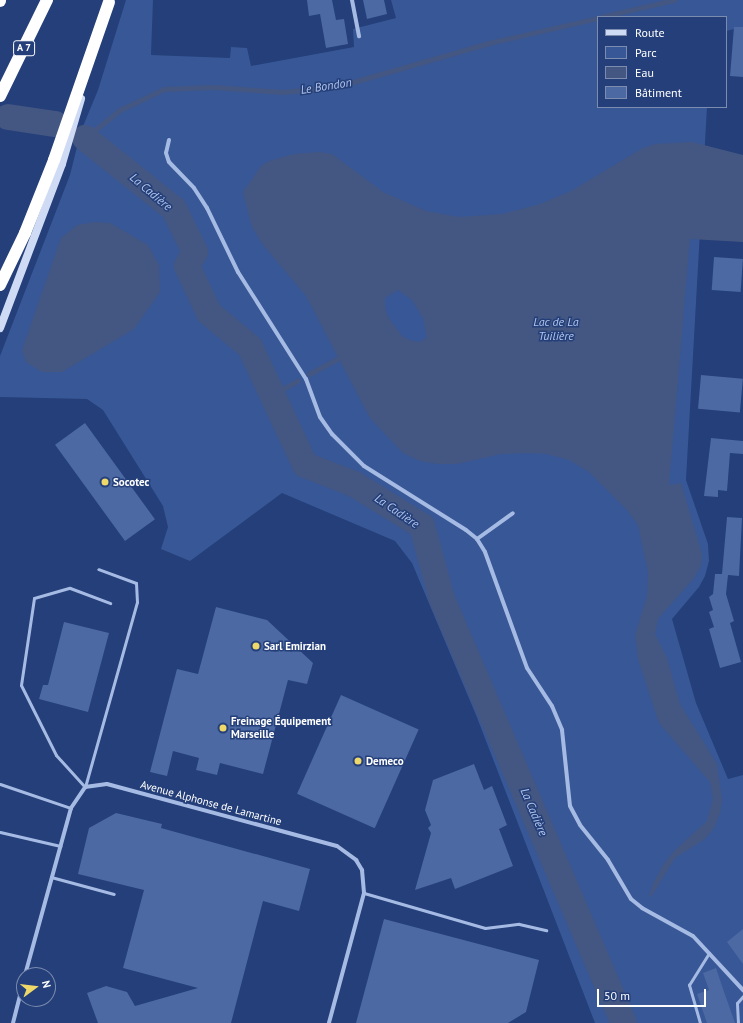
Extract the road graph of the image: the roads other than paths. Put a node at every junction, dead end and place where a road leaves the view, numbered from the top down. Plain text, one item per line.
1 (47, 0) edge
2 (352, 0) edge
3 (109, 2) dead end
4 (360, 36) dead end
5 (0, 96) edge
6 (67, 135) junction
7 (169, 140) dead end
8 (0, 285) edge
9 (0, 328) edge
10 (513, 513) dead end
11 (477, 539) junction
12 (98, 569) dead end
13 (110, 603) dead end
14 (0, 784) edge
15 (84, 787) junction
16 (71, 808) junction
17 (0, 832) edge
18 (60, 846) junction
19 (51, 878) junction
20 (364, 893) junction
21 (114, 894) dead end
22 (546, 930) dead end
23 (710, 954) junction
24 (27, 967) edge
25 (743, 990) edge
26 (743, 996) edge
27 (17, 1007) edge
28 (13, 1023) edge
29 (330, 1023) edge
30 (700, 1023) edge
31 (738, 1023) edge

1 - 5 highway, A 7
2 - 4 street
3 - 6 highway
6 - 8 highway
6 - 9 main road
7 - 11 street
10 - 11 street
11 - 23 street
12 - 15 lane
13 - 15 lane
14 - 16 lane
15 - 16 street
15 - 20 street, Avenue Alphonse de Lamartine
16 - 18 street
17 - 18 lane
18 - 19 street
19 - 21 lane
19 - 24 street
20 - 22 lane
20 - 29 street, Avenue Alphonse de Lamartine
23 - 25 street
23 - 30 lane
26 - 31 lane
27 - 28 street

